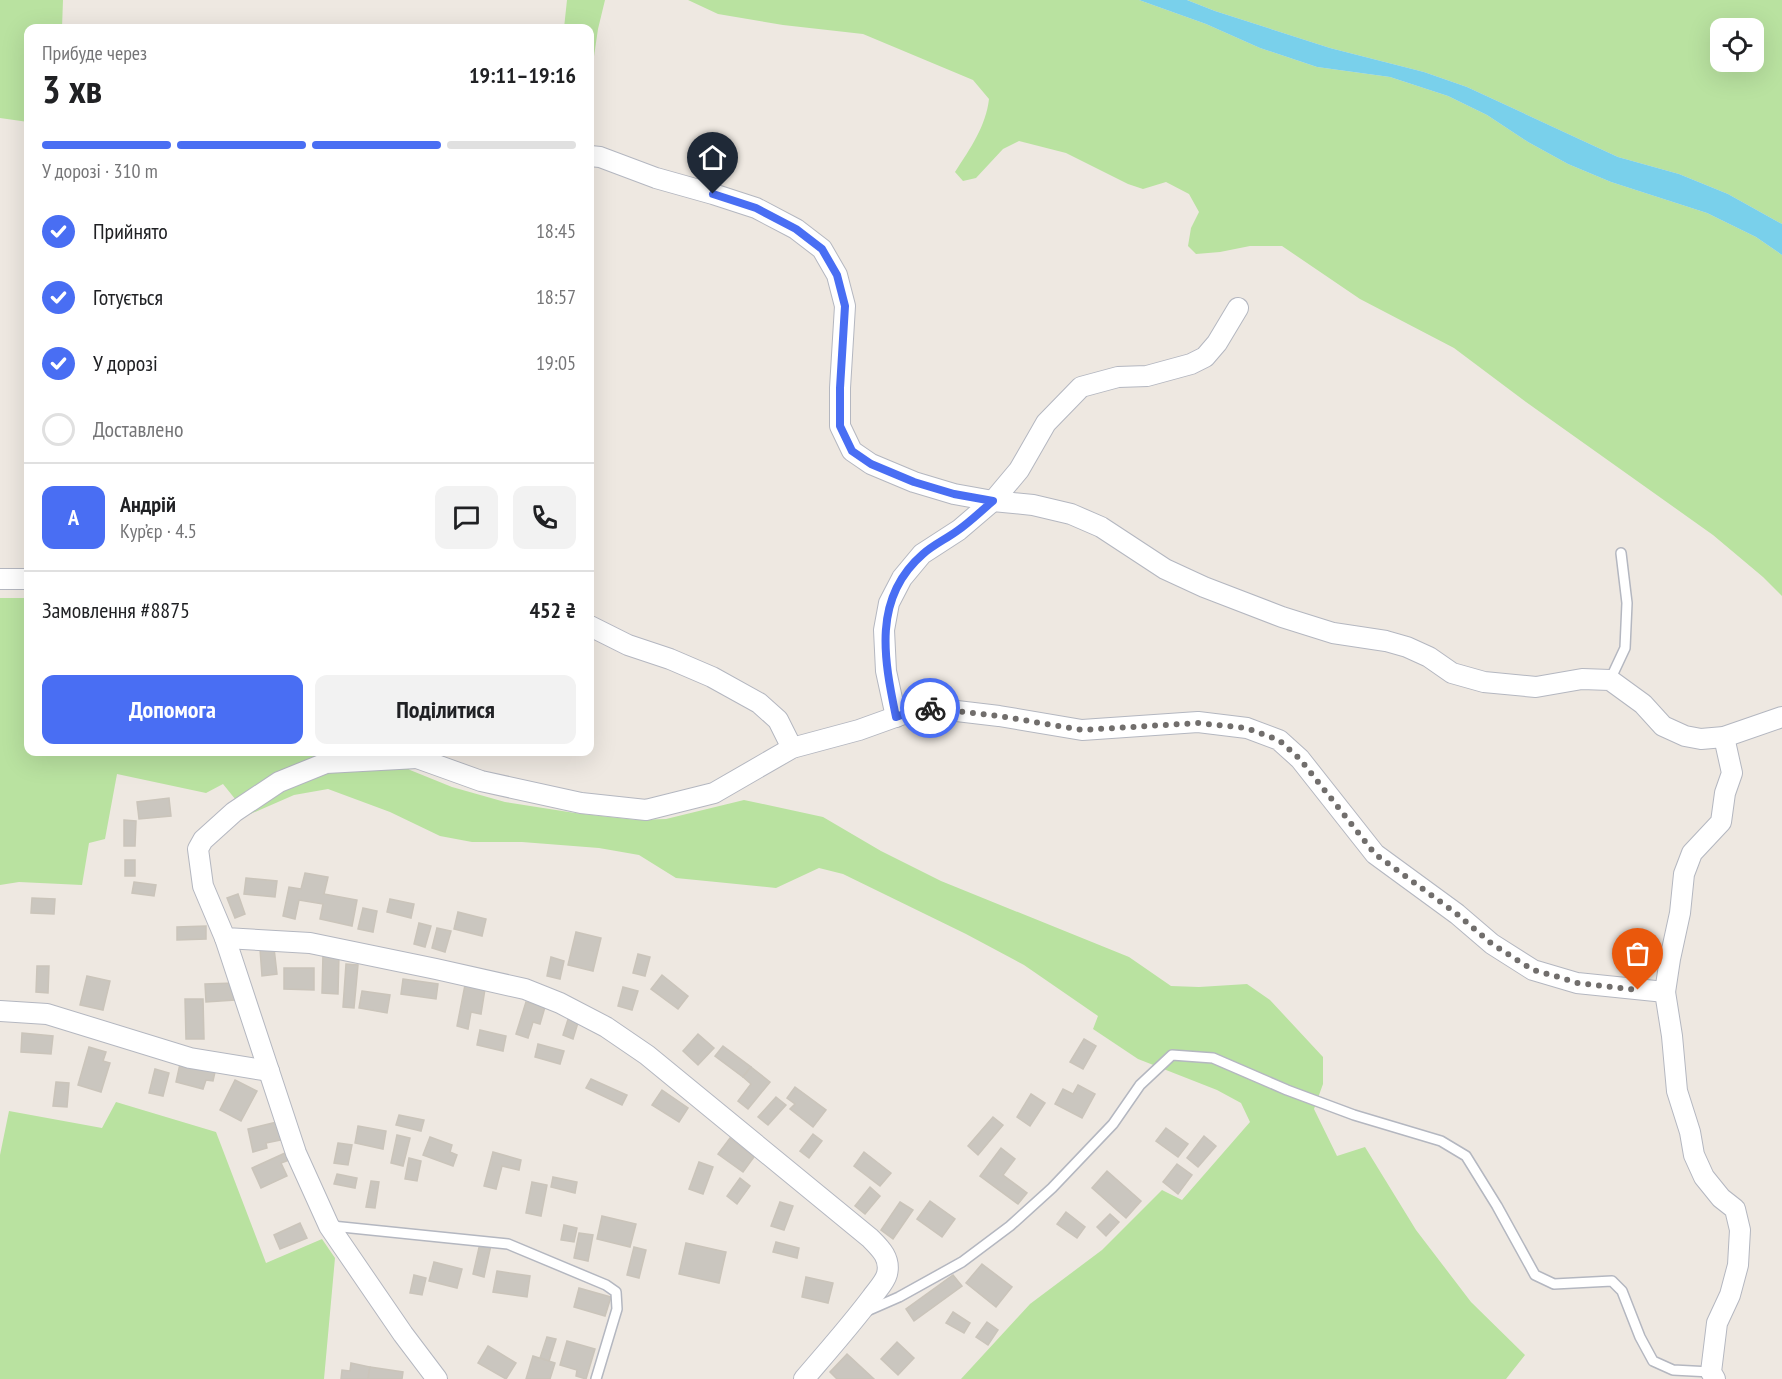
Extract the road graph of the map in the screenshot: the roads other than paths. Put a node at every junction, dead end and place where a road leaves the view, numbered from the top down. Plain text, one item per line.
1 (594, 157) edge
2 (1238, 308) dead end
3 (993, 501) junction
4 (1621, 553) dead end
5 (0, 579) edge
6 (24, 579) edge
7 (594, 628) edge
8 (1610, 680) junction
9 (896, 717) junction
10 (1782, 717) edge
11 (1724, 737) junction
12 (792, 748) junction
13 (401, 756) edge
14 (415, 756) edge
15 (225, 938) junction
16 (1665, 992) junction
17 (0, 1011) edge
18 (269, 1071) junction
19 (329, 1226) junction
20 (859, 1314) junction
21 (1713, 1376) edge
22 (437, 1379) edge
23 (596, 1379) edge
24 (804, 1379) edge

1 - 3 street
2 - 3 street
3 - 8 street
3 - 9 street
4 - 8 lane
5 - 6 street
7 - 12 street
8 - 11 street
9 - 12 street
9 - 16 street
10 - 11 street
11 - 16 street
12 - 14 street
13 - 15 street
15 - 18 street
15 - 20 street
16 - 21 street
17 - 18 street
18 - 19 street
19 - 22 street
19 - 23 lane
20 - 21 lane
20 - 24 street

